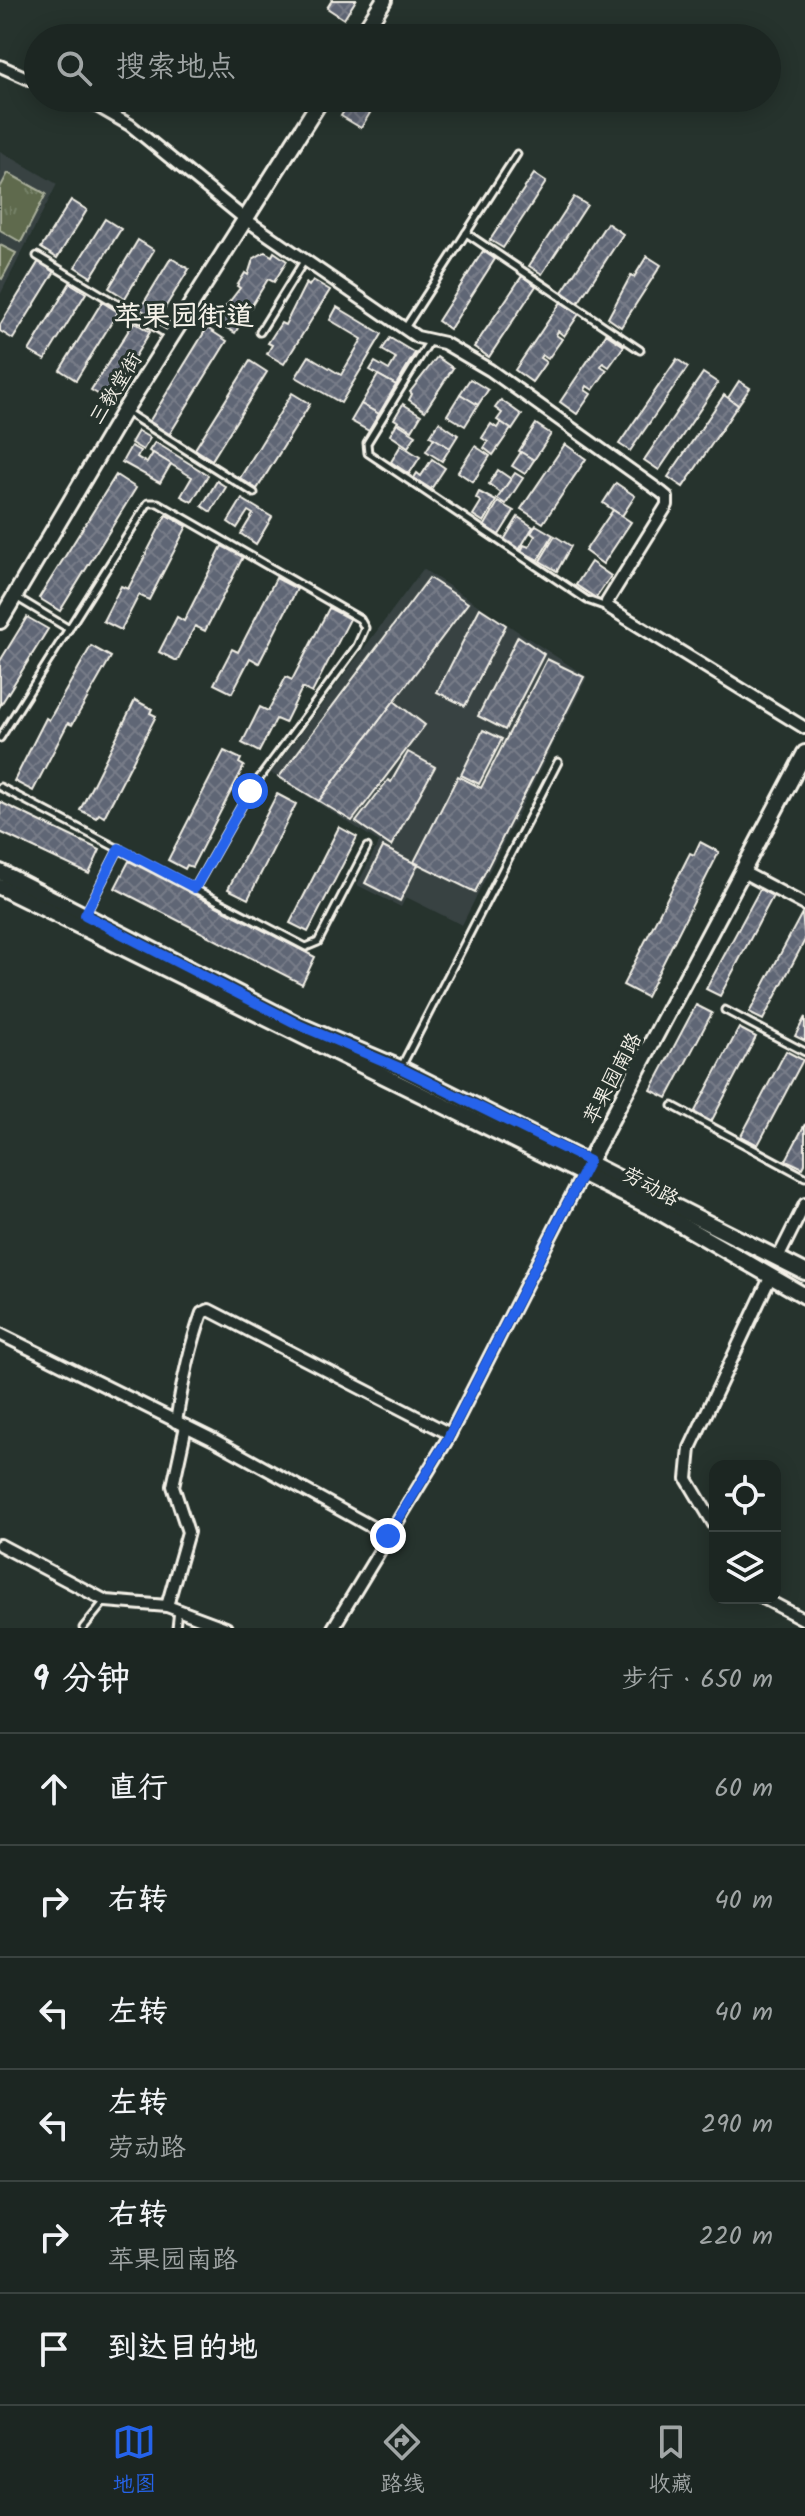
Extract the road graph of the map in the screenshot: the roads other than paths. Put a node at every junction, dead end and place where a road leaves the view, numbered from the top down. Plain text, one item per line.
1 (384, 0) edge
2 (369, 24) edge
3 (0, 66) edge
4 (24, 77) edge
5 (107, 112) edge
6 (313, 112) edge
7 (517, 154) dead end
8 (245, 219) junction
9 (466, 233) junction
10 (37, 256) dead end
11 (305, 260) junction
12 (405, 328) junction
13 (260, 332) dead end
14 (171, 337) junction
15 (429, 342) junction
16 (640, 350) dead end
17 (124, 411) junction
18 (254, 493) dead end
19 (16, 597) junction
20 (608, 607) junction
21 (0, 621) edge
22 (69, 629) junction
23 (805, 728) edge
24 (0, 738) edge
25 (804, 758) edge
26 (558, 762) dead end
27 (0, 787) edge
28 (367, 847) dead end
29 (119, 848) junction
30 (0, 872) edge
31 (743, 872) junction
32 (0, 887) edge
33 (195, 888) junction
34 (805, 905) edge
35 (85, 915) junction
36 (725, 1010) dead end
37 (805, 1052) edge
38 (400, 1068) junction
39 (673, 1106) dead end
40 (586, 1167) junction
41 (805, 1177) edge
42 (805, 1204) edge
43 (778, 1258) junction
44 (805, 1272) edge
45 (770, 1278) junction
46 (805, 1296) edge
47 (0, 1334) edge
48 (181, 1424) junction
49 (450, 1434) junction
50 (709, 1516) edge
51 (388, 1536) junction
52 (0, 1545) edge
53 (106, 1601) junction
54 (774, 1604) edge
55 (173, 1607) junction
56 (805, 1620) edge
57 (83, 1628) edge
58 (176, 1628) edge
59 (226, 1628) edge
60 (333, 1628) edge

1 - 2 street
3 - 4 street
5 - 8 street
6 - 8 street, 三教堂街
7 - 9 lane
8 - 11 street
8 - 14 street, 三教堂街
9 - 12 lane
9 - 16 lane
10 - 14 lane
11 - 12 street
11 - 13 lane
12 - 15 street
14 - 17 street, 三教堂街
15 - 20 street
15 - 20 lane
17 - 18 lane
17 - 19 street, 三教堂街
19 - 21 street, 三教堂街
19 - 22 lane
20 - 23 street
22 - 24 lane
22 - 33 lane
25 - 31 street, 苹果园南路
26 - 38 lane
27 - 29 lane
28 - 33 lane
29 - 33 lane
29 - 35 lane
30 - 35 street, 劳动路
31 - 34 street
31 - 40 street, 苹果园南路
32 - 40 street, 劳动路
35 - 38 street, 劳动路
36 - 37 lane
38 - 40 street, 劳动路
39 - 41 lane
40 - 43 street, 劳动路
40 - 45 street, 劳动路
40 - 49 street, 苹果园南路
42 - 43 street
43 - 44 street, 劳动路
45 - 46 street, 劳动路
45 - 50 street
47 - 48 street
48 - 49 street
48 - 51 street
48 - 55 street
49 - 51 street, 苹果园南路
51 - 60 street, 苹果园南路
52 - 53 street
53 - 55 street
53 - 57 lane
54 - 56 street
55 - 58 lane
55 - 59 street

